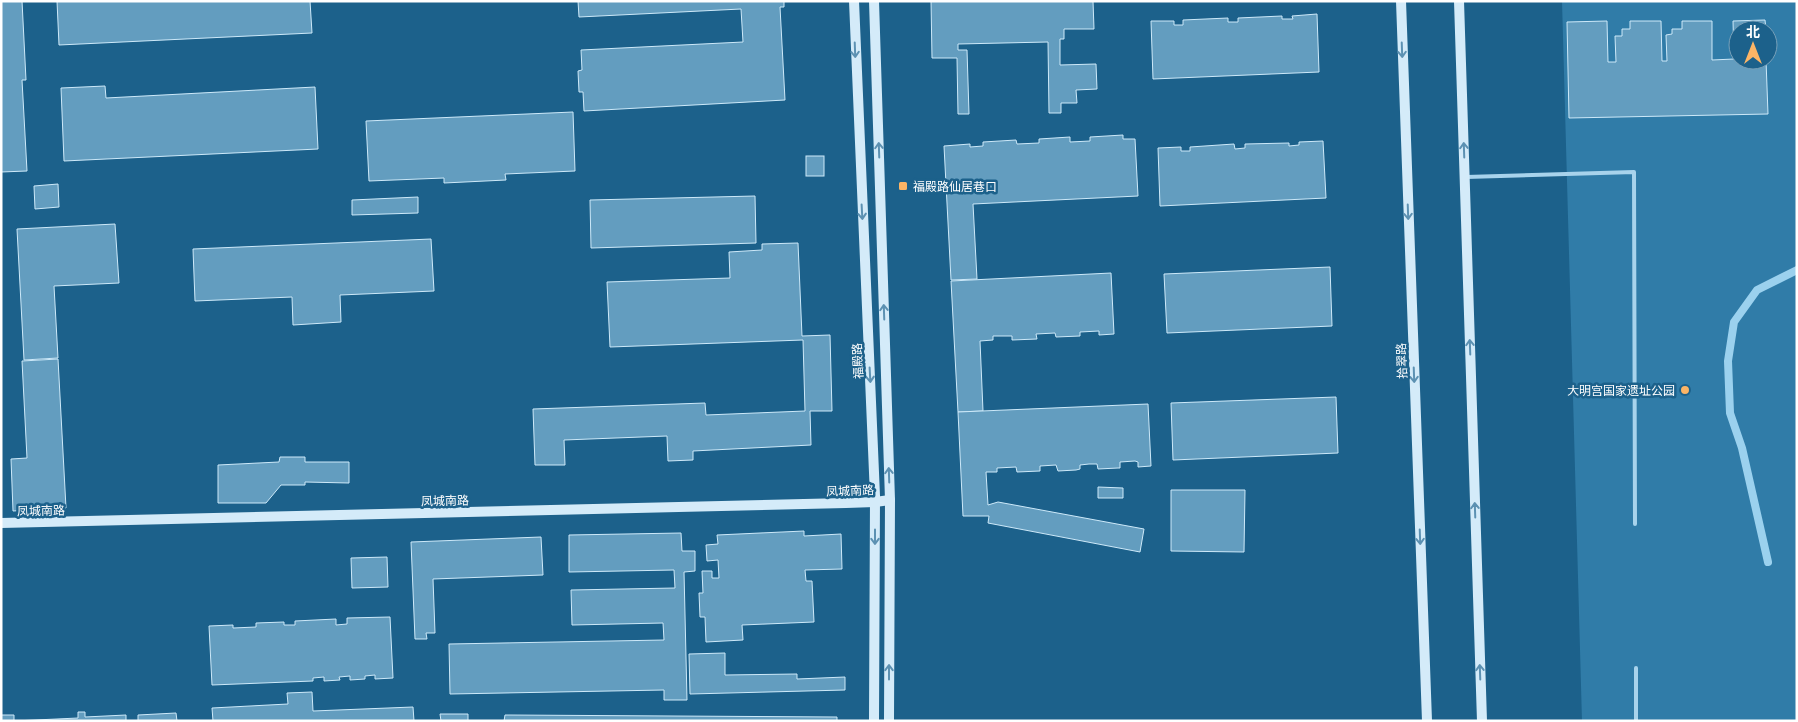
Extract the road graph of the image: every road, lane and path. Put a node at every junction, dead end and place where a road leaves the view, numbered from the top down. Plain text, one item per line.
1 (854, 1) edge
2 (874, 1) edge
3 (1400, 1) edge
4 (1459, 1) edge
5 (1465, 177) junction
6 (890, 500) junction
7 (875, 502) junction
8 (1, 523) edge
9 (1635, 524) dead end
10 (1636, 668) dead end
11 (874, 721) edge
12 (889, 721) edge
13 (1427, 721) edge
14 (1482, 721) edge
15 (1636, 721) edge

1 -> 7 street, 福殿路
6 -> 2 street
3 -> 13 street, 拾翠路
5 -> 4 street
5 - 9 lane
14 -> 5 street
6 - 7 street, 凤城南路
12 -> 6 street
7 - 8 street, 凤城南路
7 -> 11 street, 福殿路
10 - 15 lane

